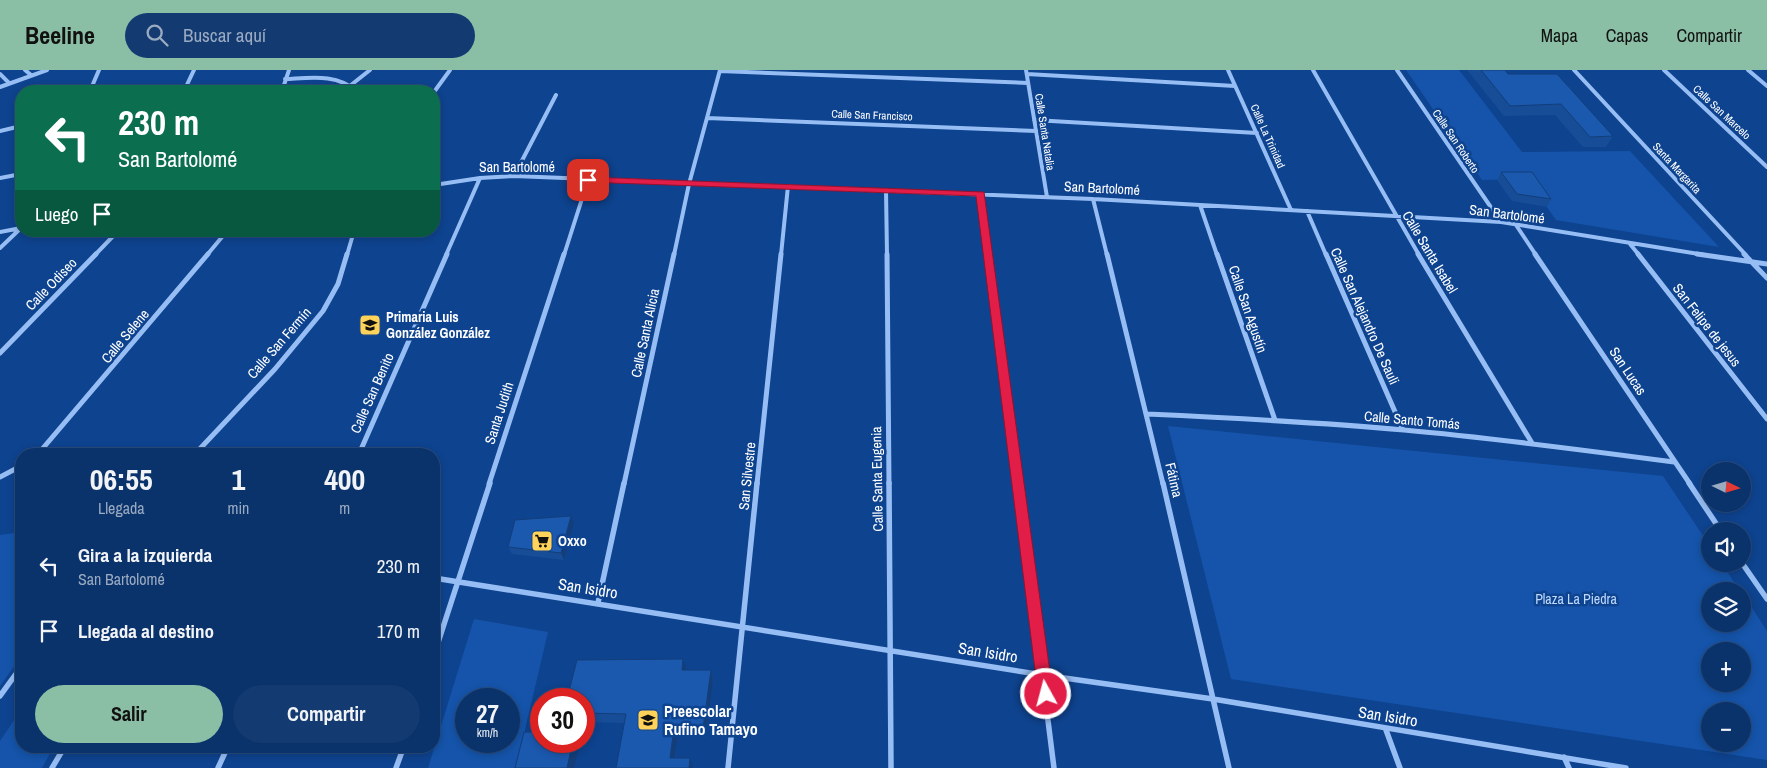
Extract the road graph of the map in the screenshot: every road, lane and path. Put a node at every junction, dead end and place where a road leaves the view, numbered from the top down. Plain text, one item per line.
1 (25, 70) edge
2 (46, 70) edge
3 (99, 70) edge
4 (194, 70) edge
5 (289, 70) edge
6 (370, 70) edge
7 (450, 70) edge
8 (1228, 70) edge
9 (1313, 70) edge
10 (1397, 70) edge
11 (1574, 70) edge
12 (1664, 70) edge
13 (1748, 70) edge
14 (720, 71) edge
15 (1027, 72) edge
16 (0, 74) edge
17 (31, 75) junction
18 (285, 79) junction
19 (9, 83) junction
20 (1028, 83) junction
21 (93, 85) edge
22 (187, 85) edge
23 (284, 85) edge
24 (351, 85) joint
25 (439, 85) edge
26 (1235, 86) junction
27 (1767, 86) edge
28 (0, 87) edge
29 (556, 95) dead end
30 (706, 118) junction
31 (1034, 120) junction
32 (15, 127) edge
33 (0, 131) edge
34 (1036, 131) junction
35 (1257, 133) junction
36 (1767, 167) edge
37 (15, 175) edge
38 (514, 176) junction
39 (0, 178) edge
40 (480, 178) junction
41 (588, 180) junction
42 (440, 184) edge
43 (689, 184) junction
44 (788, 186) junction
45 (886, 190) junction
46 (981, 194) junction
47 (1047, 197) junction
48 (1093, 199) junction
49 (1200, 205) junction
50 (1291, 210) junction
51 (1307, 211) junction
52 (1396, 216) junction
53 (1501, 222) junction
54 (1516, 225) junction
55 (15, 229) edge
56 (0, 232) edge
57 (15, 234) edge
58 (112, 237) edge
59 (222, 237) edge
60 (352, 237) edge
61 (1630, 244) junction
62 (0, 248) edge
63 (1752, 261) junction
64 (1767, 264) edge
65 (1767, 278) edge
66 (0, 352) edge
67 (1147, 414) junction
68 (1767, 419) edge
69 (1275, 420) junction
70 (1403, 430) junction
71 (1532, 443) junction
72 (43, 448) edge
73 (201, 448) edge
74 (362, 448) edge
75 (1674, 462) junction
76 (15, 469) edge
77 (0, 477) edge
78 (1715, 522) edge
79 (1748, 572) edge
80 (440, 579) edge
81 (458, 581) junction
82 (1767, 599) edge
83 (598, 603) junction
84 (743, 626) junction
85 (440, 636) edge
86 (890, 650) junction
87 (15, 675) edge
88 (1043, 675) junction
89 (0, 696) edge
90 (1213, 700) junction
91 (1386, 730) junction
92 (61, 753) edge
93 (225, 753) edge
94 (401, 753) edge
95 (1564, 757) junction
96 (52, 768) edge
97 (218, 768) edge
98 (396, 768) edge
99 (728, 768) edge
100 (891, 768) edge
101 (1054, 768) edge
102 (1229, 768) edge
103 (1400, 768) edge
104 (1569, 768) edge
105 (1626, 768) edge

1 - 17 street
2 - 17 street
3 - 21 street
4 - 22 street
5 - 18 street
6 - 24 street
7 - 25 street
8 - 26 street, Calle La Trinidad
9 - 52 street, Calle Santa Isabel
10 - 53 street, Calle San Roberto
11 - 63 street, Santa Margarita
12 - 36 street, Calle San Marcelo
13 - 27 street
14 - 20 street
14 - 30 street, Calle Santa Alicia
15 - 20 street, Calle Santa Natalia
15 - 26 street
16 - 19 street
17 - 19 street
18 - 23 street
18 - 24 street
19 - 28 street
20 - 31 street, Calle Santa Natalia
26 - 35 street, Calle La Trinidad
29 - 38 street
30 - 34 street, Calle San Francisco
30 - 43 street, Calle Santa Alicia
31 - 34 street, Calle Santa Natalia
31 - 35 street
32 - 33 street
34 - 47 street, Calle Santa Natalia
35 - 50 street, Calle La Trinidad
37 - 39 street
38 - 40 street, San Bartolomé
38 - 41 street, San Bartolomé
40 - 42 street, San Bartolomé
40 - 74 street, Calle San Benito
41 - 43 street, San Bartolomé
41 - 81 street, Santa Judith
43 - 44 street, San Bartolomé
43 - 83 street, Calle Santa Alicia
44 - 45 street, San Bartolomé
44 - 84 street, San Silvestre
45 - 46 street, San Bartolomé
45 - 86 street, Calle Santa Eugenia
46 - 47 street, San Bartolomé
46 - 88 street
47 - 48 street, San Bartolomé
48 - 49 street, San Bartolomé
48 - 67 street, Fátima
49 - 50 street, San Bartolomé
49 - 69 street, Calle San Agustín
50 - 51 street, San Bartolomé
51 - 52 street, San Bartolomé
51 - 70 street, Calle San Alejandro De Sauli
52 - 53 street, San Bartolomé
52 - 71 street, Calle Santa Isabel
53 - 54 street, San Bartolomé
54 - 61 street, San Bartolomé
54 - 75 street, San Lucas
55 - 56 street
57 - 62 street
58 - 66 street, Calle Odiseo
59 - 72 street, Calle Selene
60 - 73 street, Calle San Fermín
61 - 63 street, San Bartolomé
61 - 68 street, San Felipe de jesus
63 - 64 street, San Bartolomé
63 - 65 street, Santa Margarita
67 - 69 street, Calle Santo Tomás
67 - 90 street, Fátima
69 - 70 street, Calle Santo Tomás
70 - 71 street, Calle Santo Tomás
71 - 75 street, Calle Santo Tomás
75 - 78 street, San Lucas
76 - 77 street
79 - 82 street
80 - 81 street, San Isidro
81 - 83 street, San Isidro
81 - 85 street, Santa Judith
83 - 84 street, San Isidro
84 - 86 street, San Isidro
84 - 99 street, San Silvestre
86 - 88 street, San Isidro
86 - 100 street, Calle Santa Eugenia
87 - 89 street
88 - 90 street, San Isidro
88 - 101 street
90 - 91 street, San Isidro
90 - 102 street, Fátima
91 - 95 street, San Isidro
91 - 103 street
92 - 96 street
93 - 97 street
94 - 98 street
95 - 104 street
95 - 105 street, San Isidro

